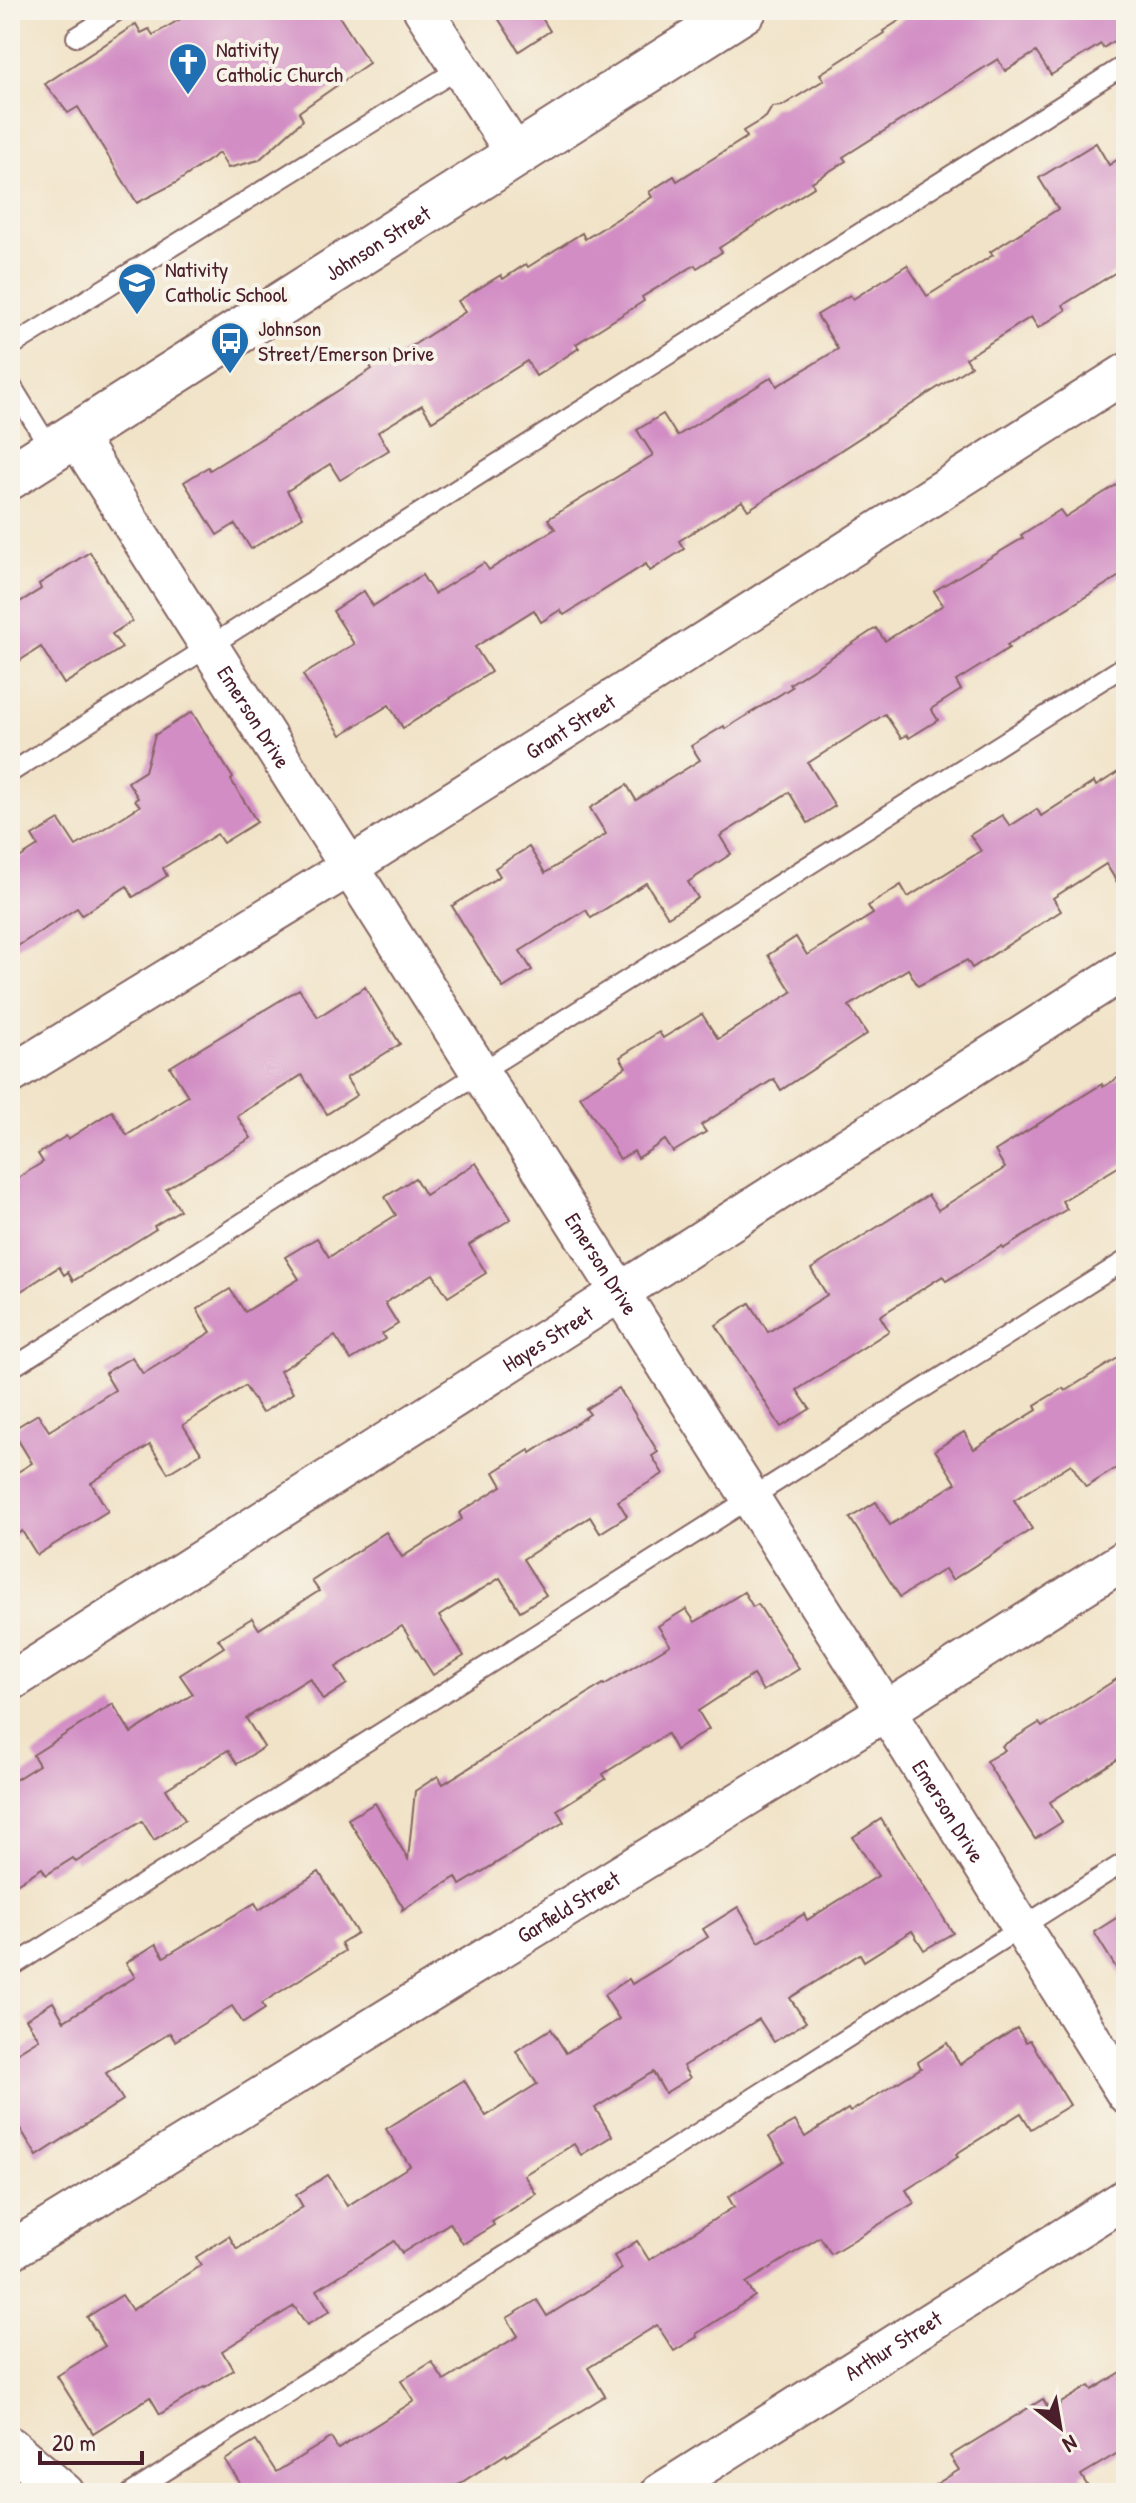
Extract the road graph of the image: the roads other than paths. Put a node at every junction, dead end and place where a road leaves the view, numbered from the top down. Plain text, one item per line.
1 (119, 10) edge
2 (423, 10) edge
3 (744, 10) edge
4 (76, 37) dead end
5 (1126, 64) edge
6 (460, 68) junction
7 (516, 155) junction
8 (10, 347) edge
9 (1126, 373) edge
10 (10, 383) edge
11 (63, 443) junction
12 (10, 477) edge
13 (210, 648) junction
14 (1126, 665) edge
15 (10, 773) edge
16 (349, 867) junction
17 (1126, 969) edge
18 (480, 1073) junction
19 (10, 1075) edge
20 (1126, 1260) edge
21 (619, 1292) junction
22 (10, 1369) edge
23 (750, 1498) junction
24 (1126, 1559) edge
25 (10, 1682) edge
26 (886, 1711) junction
27 (1126, 1861) edge
28 (1021, 1926) junction
29 (10, 1968) edge
30 (1126, 2094) edge
31 (1126, 2198) edge
32 (10, 2251) edge
33 (10, 2446) edge
34 (65, 2493) edge
35 (131, 2493) edge
36 (660, 2493) edge

1 - 4 lane
2 - 6 street
3 - 7 street, Johnson Street
5 - 13 lane
6 - 7 street
6 - 8 lane
7 - 11 street, Johnson Street
9 - 16 street, Grant Street
10 - 11 lane
11 - 12 street, Johnson Street
11 - 13 street, Emerson Drive
13 - 15 lane
13 - 16 street, Emerson Drive
14 - 18 lane
16 - 18 street, Emerson Drive
16 - 19 street, Grant Street
17 - 21 street, Hayes Street
18 - 21 street, Emerson Drive
18 - 22 lane
20 - 23 lane
21 - 23 street, Emerson Drive
21 - 25 street, Hayes Street
23 - 26 street, Emerson Drive
23 - 29 lane
24 - 26 street, Garfield Street
26 - 28 street, Emerson Drive
26 - 32 street, Garfield Street
27 - 28 lane
28 - 30 street, Emerson Drive
28 - 35 lane
31 - 36 street, Arthur Street
33 - 34 street

